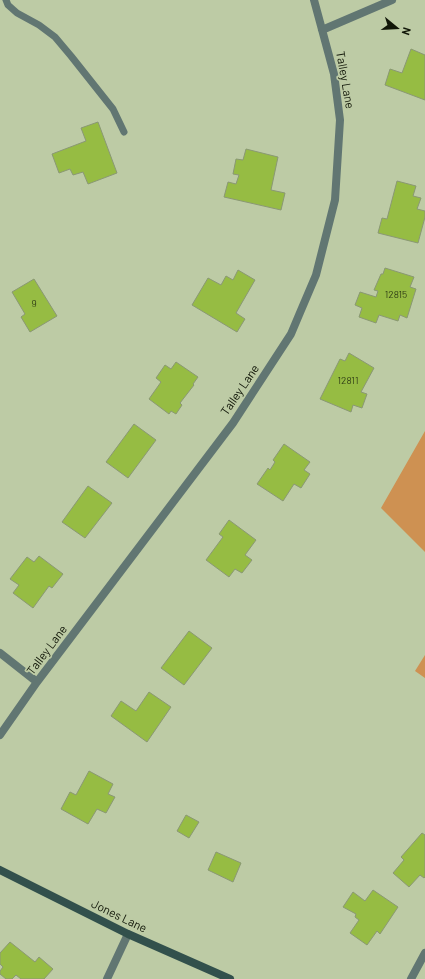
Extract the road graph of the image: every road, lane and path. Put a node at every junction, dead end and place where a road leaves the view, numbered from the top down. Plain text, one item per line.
1 (6, 0) edge
2 (314, 0) edge
3 (392, 0) edge
4 (322, 30) junction
5 (124, 132) dead end
6 (0, 653) edge
7 (38, 682) junction
8 (0, 735) edge
9 (0, 870) edge
10 (128, 934) junction
11 (425, 953) edge
12 (107, 979) edge
13 (230, 979) edge
14 (412, 979) edge

1 - 5 lane
2 - 4 street, Talley Lane
3 - 4 street
4 - 7 street, Talley Lane
6 - 7 street
7 - 8 street, Talley Lane
9 - 10 street, Jones Lane
10 - 12 street
10 - 13 street, Jones Lane
11 - 14 street

